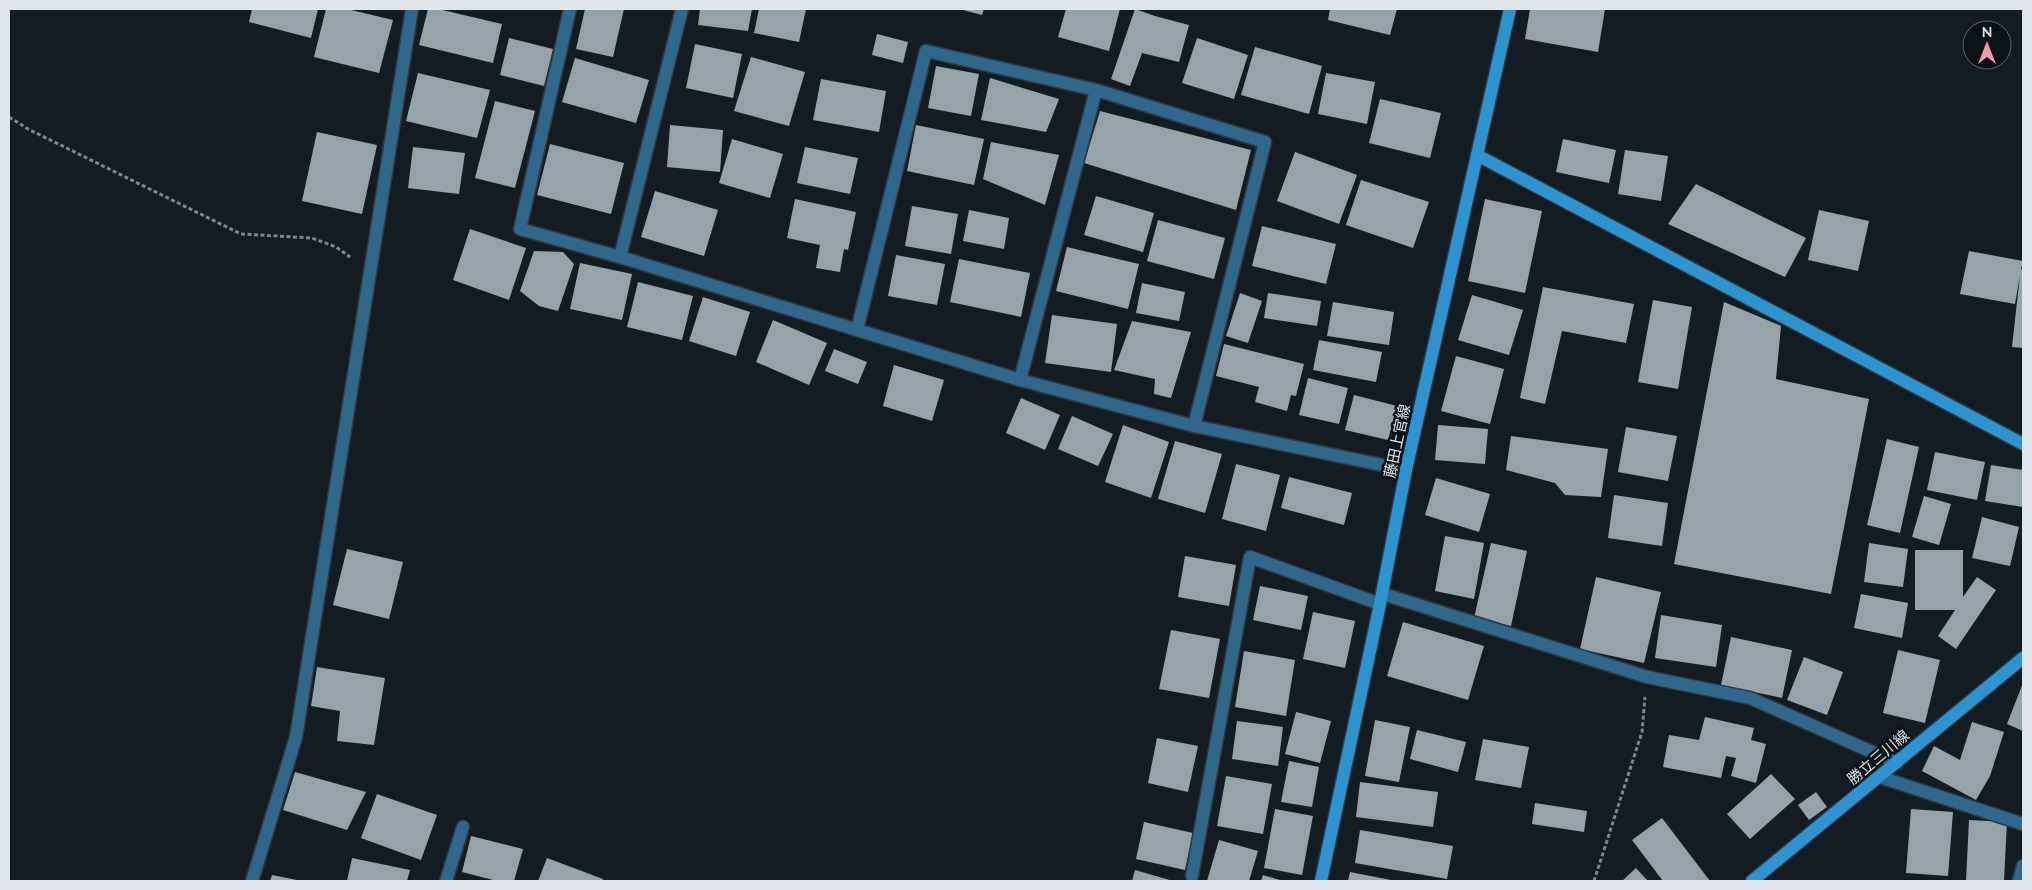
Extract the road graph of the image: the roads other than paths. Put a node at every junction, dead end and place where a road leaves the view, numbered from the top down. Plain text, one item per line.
1 (412, 9) edge
2 (570, 9) edge
3 (682, 9) edge
4 (1510, 9) edge
5 (1096, 90) junction
6 (1477, 156) junction
7 (620, 257) junction
8 (857, 330) junction
9 (1020, 380) junction
10 (1194, 426) junction
11 (2023, 444) edge
12 (1406, 470) junction
13 (1382, 599) junction
14 (2023, 658) edge
15 (1898, 763) junction
16 (1880, 777) junction
17 (2023, 824) edge
18 (463, 827) dead end
19 (2023, 866) edge
20 (1192, 876) dead end
21 (252, 881) edge
22 (446, 881) edge
23 (1321, 881) edge
24 (1752, 881) edge
25 (2019, 881) edge

1 - 21 street
2 - 7 street
3 - 7 street
4 - 6 main road, 藤田上官線
5 - 8 street
5 - 9 street
5 - 10 street
6 - 11 main road
6 - 12 main road, 藤田上官線
7 - 8 street
8 - 9 street
9 - 10 street
10 - 12 street
12 - 13 main road, 藤田上官線
13 - 15 street
13 - 20 street
13 - 23 main road, 藤田上官線
14 - 15 main road, 勝立三川線
15 - 16 main road, 勝立三川線
16 - 17 street
16 - 24 main road, 勝立三川線
18 - 22 street
19 - 25 street

